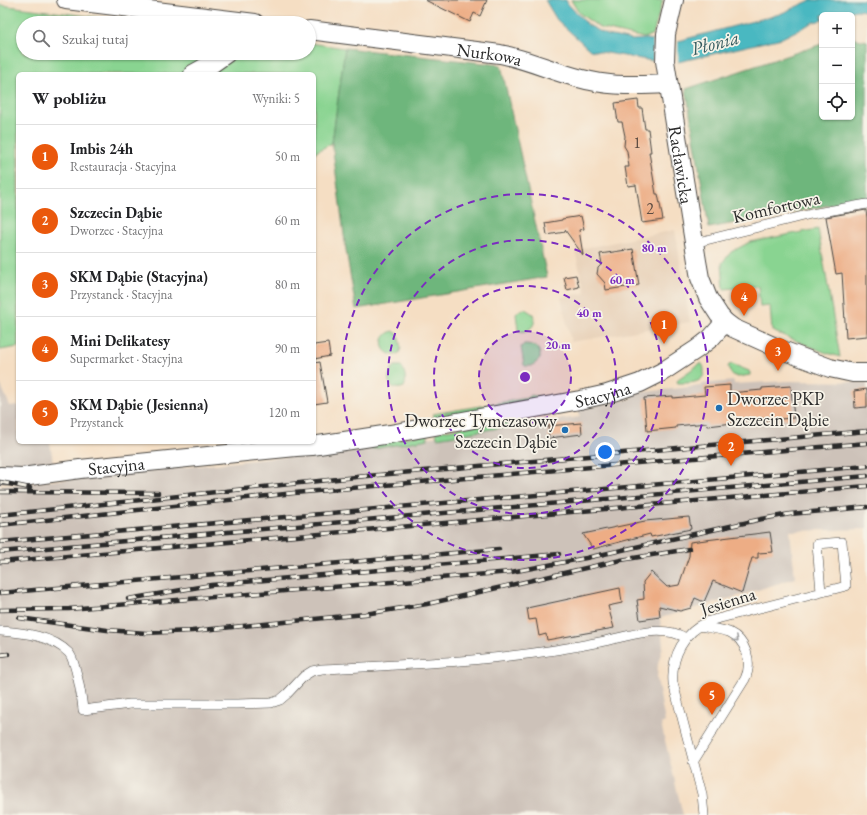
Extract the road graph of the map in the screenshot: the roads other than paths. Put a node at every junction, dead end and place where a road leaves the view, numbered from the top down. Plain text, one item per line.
1 (66, 0) edge
2 (674, 0) edge
3 (198, 16) edge
4 (316, 31) edge
5 (218, 60) edge
6 (197, 72) edge
7 (667, 76) junction
8 (867, 204) edge
9 (694, 243) junction
10 (726, 322) junction
11 (867, 373) edge
12 (295, 444) edge
13 (210, 449) edge
14 (0, 476) edge
15 (821, 592) junction
16 (700, 626) junction
17 (0, 631) edge
18 (686, 638) junction
19 (693, 762) junction
20 (704, 815) edge

1 - 3 street
2 - 7 street, Racławicka
4 - 7 street, Nurkowa
5 - 6 street
7 - 9 street, Racławicka
8 - 9 lane, Komfortowa
9 - 10 street, Racławicka
10 - 11 street
10 - 12 street, Stacyjna
12 - 13 street, Stacyjna
13 - 14 street, Stacyjna
15 - 15 lane, Jesienna
15 - 16 lane, Jesienna
16 - 18 lane, Jesienna
16 -> 19 lane
17 - 18 lane
18 - 19 lane, Jesienna
19 - 20 lane, Jesienna

